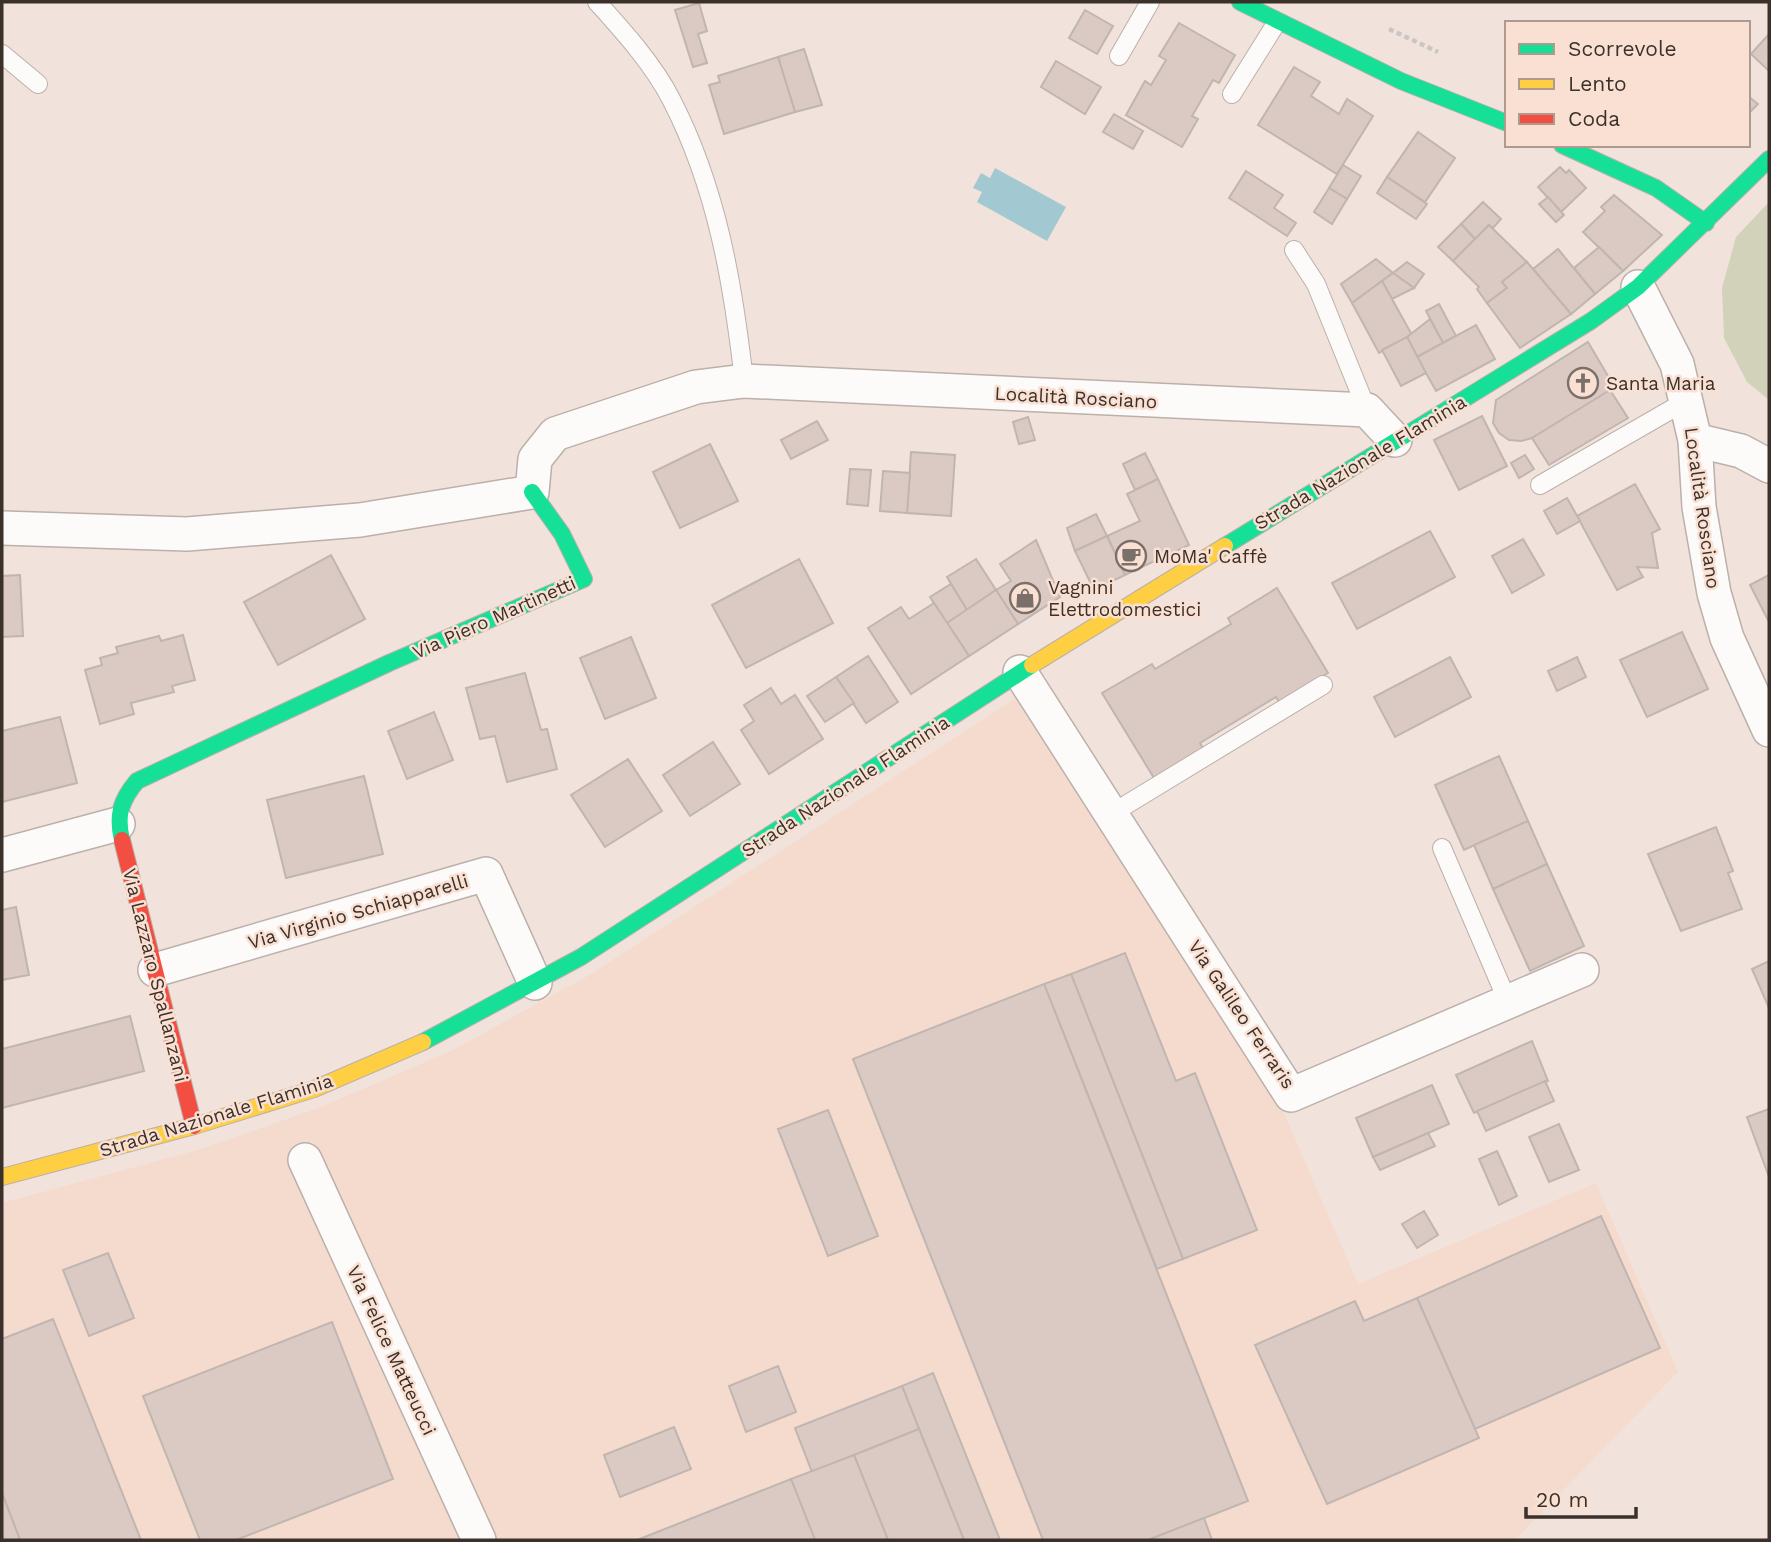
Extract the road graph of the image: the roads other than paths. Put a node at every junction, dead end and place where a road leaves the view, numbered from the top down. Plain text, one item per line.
1 (597, 2) edge
2 (1150, 2) edge
3 (1240, 2) edge
4 (1277, 22) junction
5 (2, 54) edge
6 (1119, 56) dead end
7 (38, 84) dead end
8 (1232, 94) dead end
9 (1505, 122) edge
10 (1567, 147) edge
11 (1769, 159) edge
12 (1706, 223) junction
13 (1294, 250) dead end
14 (1638, 287) junction
15 (744, 381) junction
16 (1686, 401) junction
17 (1367, 410) junction
18 (1395, 440) junction
19 (1695, 440) junction
20 (1769, 466) edge
21 (1540, 485) dead end
22 (532, 492) junction
23 (2, 528) edge
24 (1020, 673) junction
25 (1323, 685) dead end
26 (1769, 730) edge
27 (1111, 814) junction
28 (118, 824) junction
29 (1442, 848) dead end
30 (2, 855) edge
31 (155, 970) junction
32 (1582, 970) dead end
33 (535, 984) junction
34 (1508, 1002) junction
35 (194, 1126) junction
36 (305, 1160) dead end
37 (2, 1177) edge
38 (479, 1540) edge

1 - 15 lane
2 - 6 lane
3 - 4 main road
4 - 8 lane
4 - 9 main road
5 - 7 lane
10 - 12 main road
11 - 12 main road, Strada Nazionale Flaminia
12 - 14 main road, Strada Nazionale Flaminia
13 - 17 lane
14 - 16 street
14 - 18 main road, Strada Nazionale Flaminia
15 - 17 street, Località Rosciano
15 - 22 street, Località Rosciano
16 - 19 street, Località Rosciano
16 - 21 lane
17 - 18 street
18 - 24 main road, Strada Nazionale Flaminia
19 - 20 street
19 - 26 street, Località Rosciano
22 - 23 street
22 - 28 main road, Via Piero Martinetti
24 - 27 street, Via Galileo Ferraris
24 - 33 main road, Strada Nazionale Flaminia
25 - 27 lane
27 - 34 street, Via Galileo Ferraris
28 - 30 street
28 - 31 main road, Via Lazzaro Spallanzani
29 - 34 lane
31 - 33 street, Via Virginio Schiapparelli
31 - 35 main road, Via Lazzaro Spallanzani
32 - 34 street, Via Galileo Ferraris
33 - 35 main road, Strada Nazionale Flaminia
35 - 37 main road, Strada Nazionale Flaminia
36 - 38 street, Via Felice Matteucci

